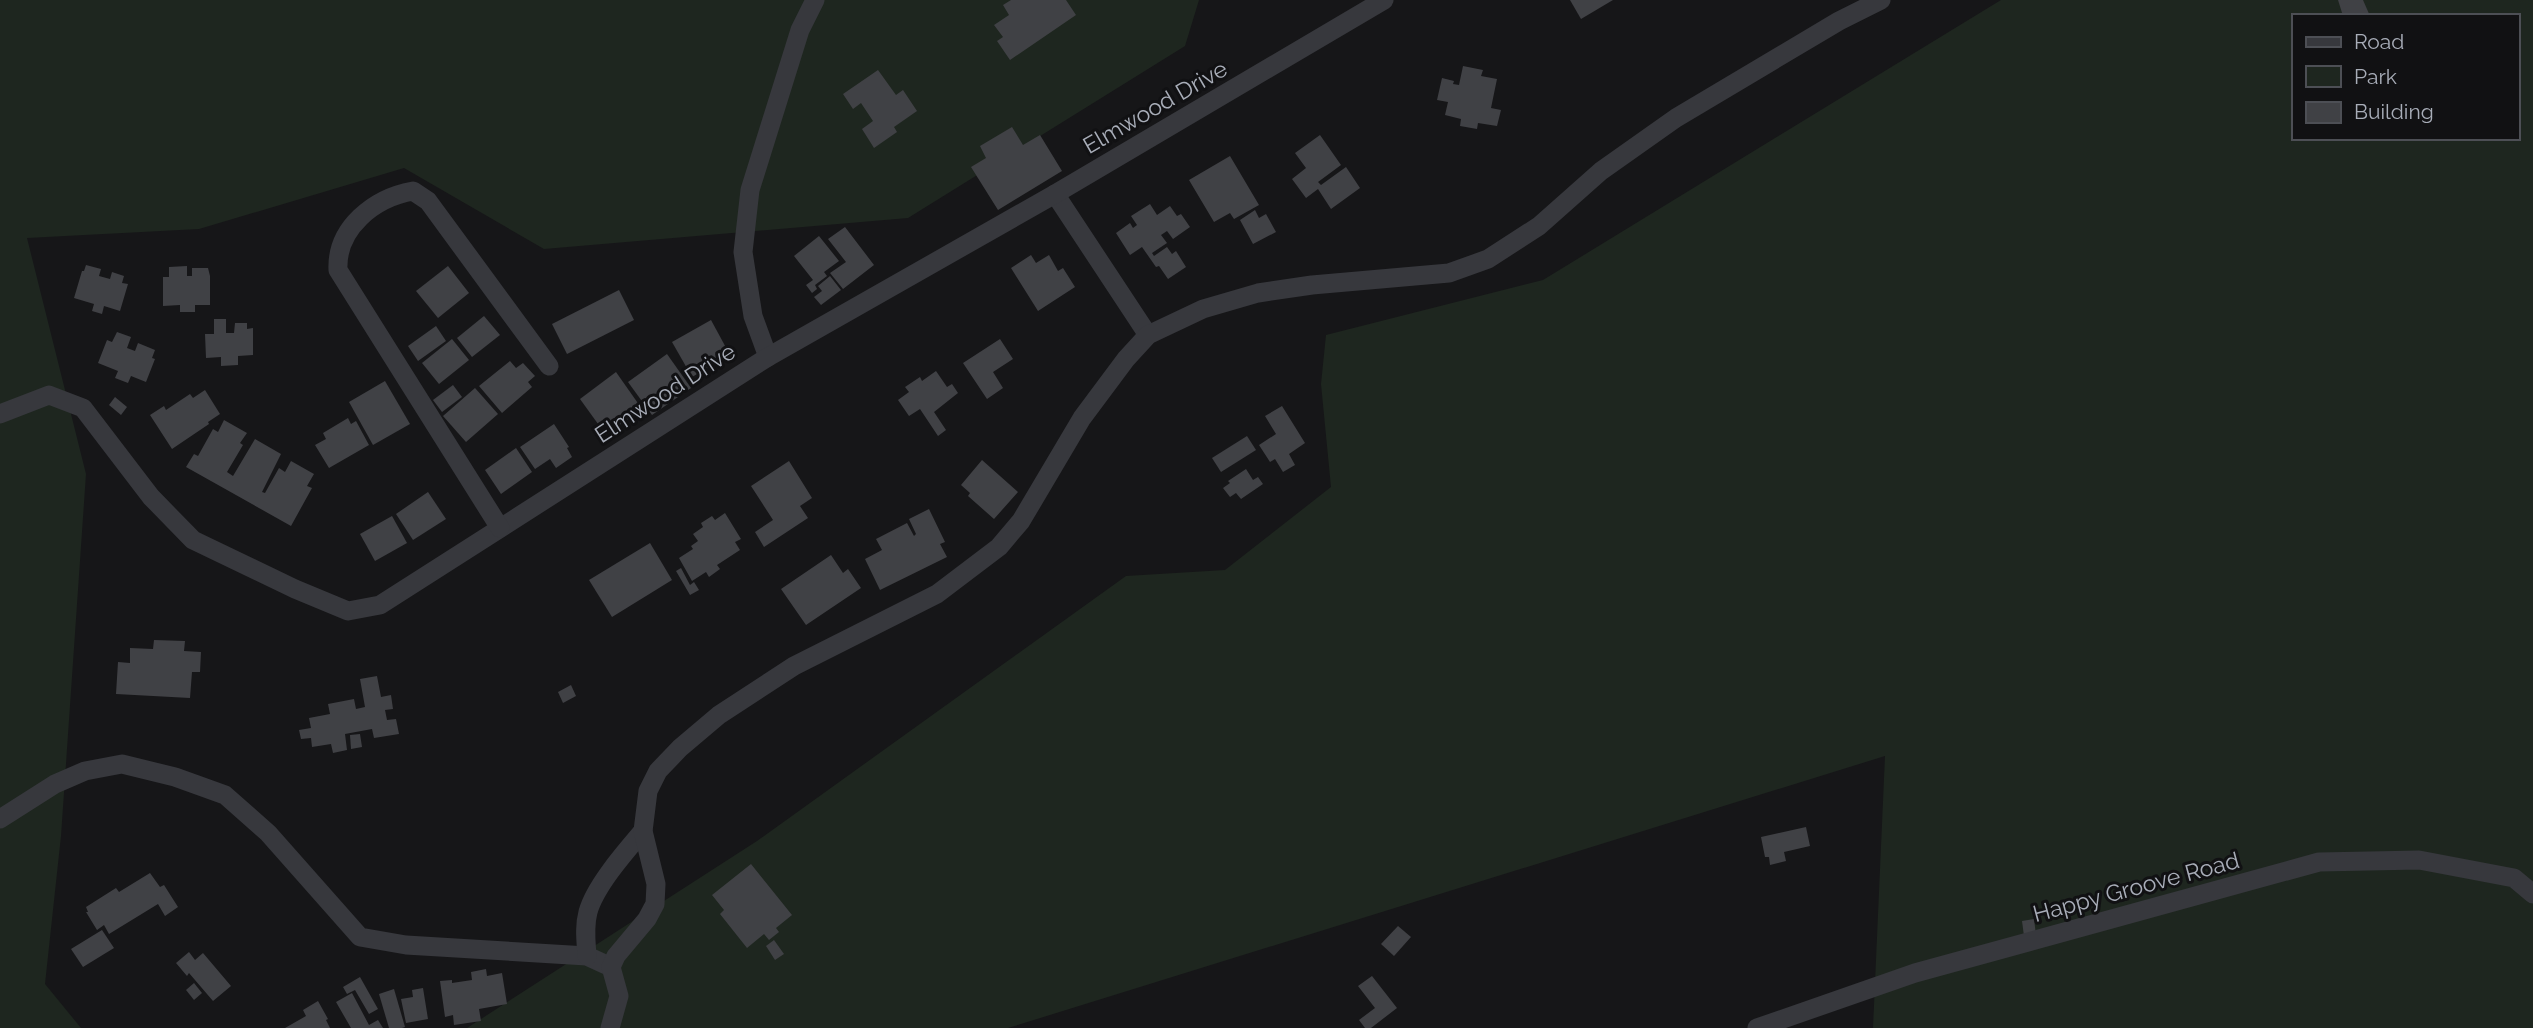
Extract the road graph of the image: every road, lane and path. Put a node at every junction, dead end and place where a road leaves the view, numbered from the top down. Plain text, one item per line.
1 (815, 0) edge
2 (1384, 0) edge
3 (1881, 0) edge
4 (1055, 194) junction
5 (1148, 335) junction
6 (768, 357) junction
7 (549, 366) dead end
8 (0, 414) edge
9 (500, 528) junction
10 (0, 819) edge
11 (643, 831) junction
12 (2533, 894) edge
13 (587, 956) junction
14 (611, 967) junction
15 (610, 1028) edge
16 (1757, 1028) edge

1 - 6 street
2 - 4 street, Elmwood Drive
3 - 5 street
4 - 5 street
4 - 6 street, Elmwood Drive
5 - 11 street
6 - 9 street, Elmwood Drive
7 - 9 street
8 - 9 street, Elmwood Drive
10 - 13 street
11 - 13 street
11 - 14 street
12 - 16 street, Happy Groove Road
13 - 14 street
14 - 15 street

